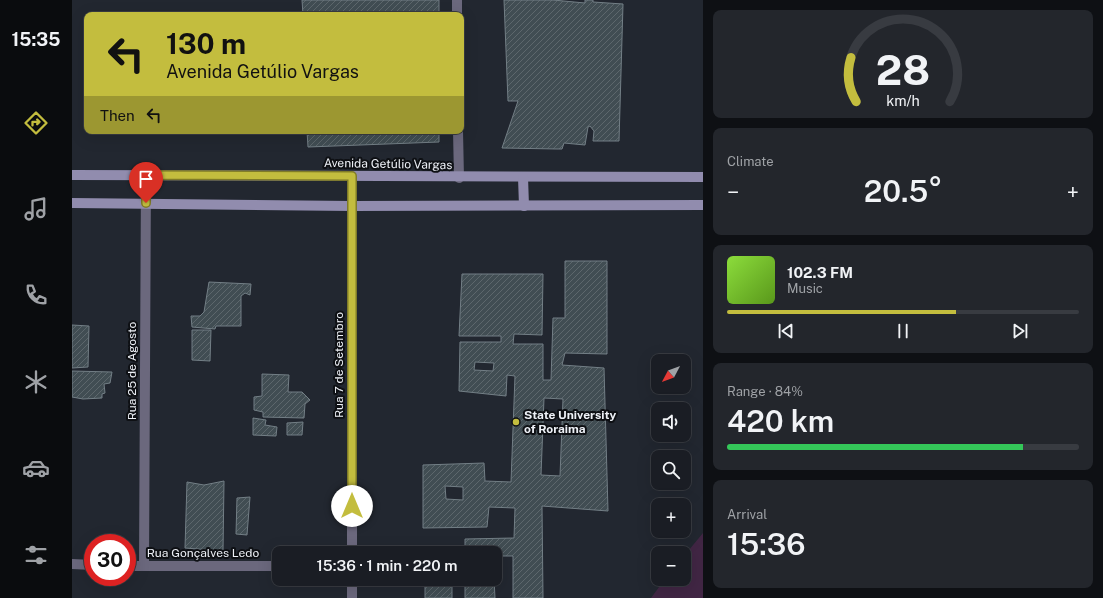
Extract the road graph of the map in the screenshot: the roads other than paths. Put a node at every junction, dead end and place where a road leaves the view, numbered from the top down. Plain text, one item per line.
1 (457, 0) edge
2 (457, 12) edge
3 (458, 134) edge
4 (72, 175) edge
5 (146, 175) junction
6 (352, 176) junction
7 (523, 176) junction
8 (703, 177) edge
9 (459, 178) junction
10 (72, 203) edge
11 (146, 203) junction
12 (703, 205) edge
13 (352, 206) junction
14 (524, 206) junction
15 (352, 546) edge
16 (72, 564) edge
17 (84, 565) edge
18 (136, 566) edge
19 (144, 566) junction
20 (272, 566) edge
21 (352, 586) edge
22 (352, 598) edge

1 - 2 street
3 - 9 street
4 - 5 main road, Avenida Getúlio Vargas
5 - 6 main road, Avenida Getúlio Vargas
5 - 11 street, Rua 25 de Agosto
6 - 9 main road, Avenida Getúlio Vargas
6 - 13 street, Rua 7 de Setembro
7 - 8 main road, Avenida Getúlio Vargas
7 - 9 main road, Avenida Getúlio Vargas
7 - 14 main road
10 - 11 main road
11 - 13 main road
11 - 19 street, Rua 25 de Agosto
12 - 14 main road
13 - 14 main road
13 - 15 street, Rua 7 de Setembro
16 - 17 street
18 - 19 street, Rua Gonçalves Ledo
19 - 20 street, Rua Gonçalves Ledo
21 - 22 street

